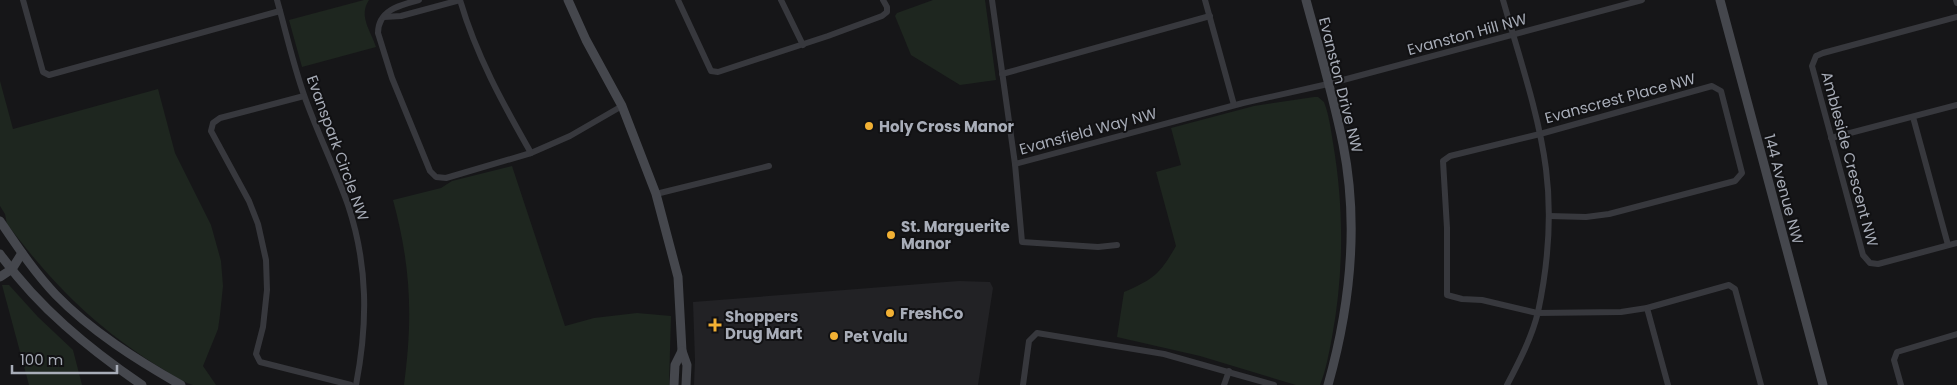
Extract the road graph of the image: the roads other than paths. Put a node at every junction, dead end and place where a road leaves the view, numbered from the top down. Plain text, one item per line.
1 (23, 0) edge
2 (277, 0) edge
3 (419, 0) edge
4 (460, 0) edge
5 (568, 0) edge
6 (678, 0) edge
7 (781, 0) edge
8 (883, 0) edge
9 (992, 0) edge
10 (1205, 0) edge
11 (1306, 0) edge
12 (1503, 0) edge
13 (1642, 0) edge
14 (1720, 0) edge
15 (280, 11) junction
16 (384, 16) junction
17 (1210, 16) junction
18 (1957, 17) edge
19 (1513, 34) junction
20 (803, 44) junction
21 (1002, 74) junction
22 (1328, 84) junction
23 (304, 96) junction
24 (1234, 105) junction
25 (1957, 105) edge
26 (622, 106) junction
27 (1914, 117) junction
28 (1540, 134) junction
29 (1832, 138) junction
30 (531, 154) junction
31 (1015, 164) junction
32 (769, 166) dead end
33 (656, 194) junction
34 (1549, 216) junction
35 (0, 221) edge
36 (1957, 243) edge
37 (1117, 245) dead end
38 (1948, 245) junction
39 (22, 253) junction
40 (1, 259) edge
41 (12, 269) junction
42 (0, 277) edge
43 (1647, 308) junction
44 (1538, 313) junction
45 (1957, 334) edge
46 (682, 351) junction
47 (1229, 371) junction
48 (142, 385) edge
49 (181, 385) edge
50 (352, 385) edge
51 (356, 385) edge
52 (674, 385) edge
53 (686, 385) edge
54 (1023, 385) edge
55 (1224, 385) edge
56 (1274, 385) edge
57 (1328, 385) edge
58 (1507, 385) edge
59 (1668, 385) edge
60 (1761, 385) edge
61 (1822, 385) edge
62 (1901, 385) edge

1 - 15 street
2 - 15 street, Evanspark Circle NW
3 - 16 street
4 - 16 street
4 - 30 street
5 - 26 street
6 - 20 street
7 - 20 street
8 - 20 street
9 - 21 street, Evansfield Way NW
10 - 17 street
11 - 22 street, Evanston Drive NW
12 - 19 street
13 - 19 street, Evanston Hill NW
14 - 61 street, 144 Avenue NW
15 - 23 street, Evanspark Circle NW
16 - 30 street
17 - 21 street
17 - 24 street
18 - 29 street, Ambleside Crescent NW
19 - 22 street, Evanston Hill NW
19 - 28 street
21 - 31 street, Evansfield Way NW
22 - 24 street, Evansfield Way NW
22 - 57 street, Evanston Drive NW
23 - 50 street
23 - 51 street, Evanspark Circle NW
24 - 31 street, Evansfield Way NW
25 - 27 street
26 - 30 street
26 - 33 street
27 - 29 street
27 - 38 street
28 - 34 street
28 - 34 street, Evanscrest Place NW
28 - 44 street
29 - 38 street, Ambleside Crescent NW
31 - 37 street
32 - 33 street
33 - 46 street
34 - 44 street
35 - 39 street
36 - 38 street, Ambleside Crescent NW
39 - 40 street
39 - 41 street
39 - 49 street
40 - 41 street
41 - 42 street
41 - 48 street
43 - 44 street
43 - 59 street
43 - 60 street
44 - 58 street
45 - 62 street
46 - 52 street
46 - 53 street
47 - 54 street
47 - 55 street
47 - 56 street

